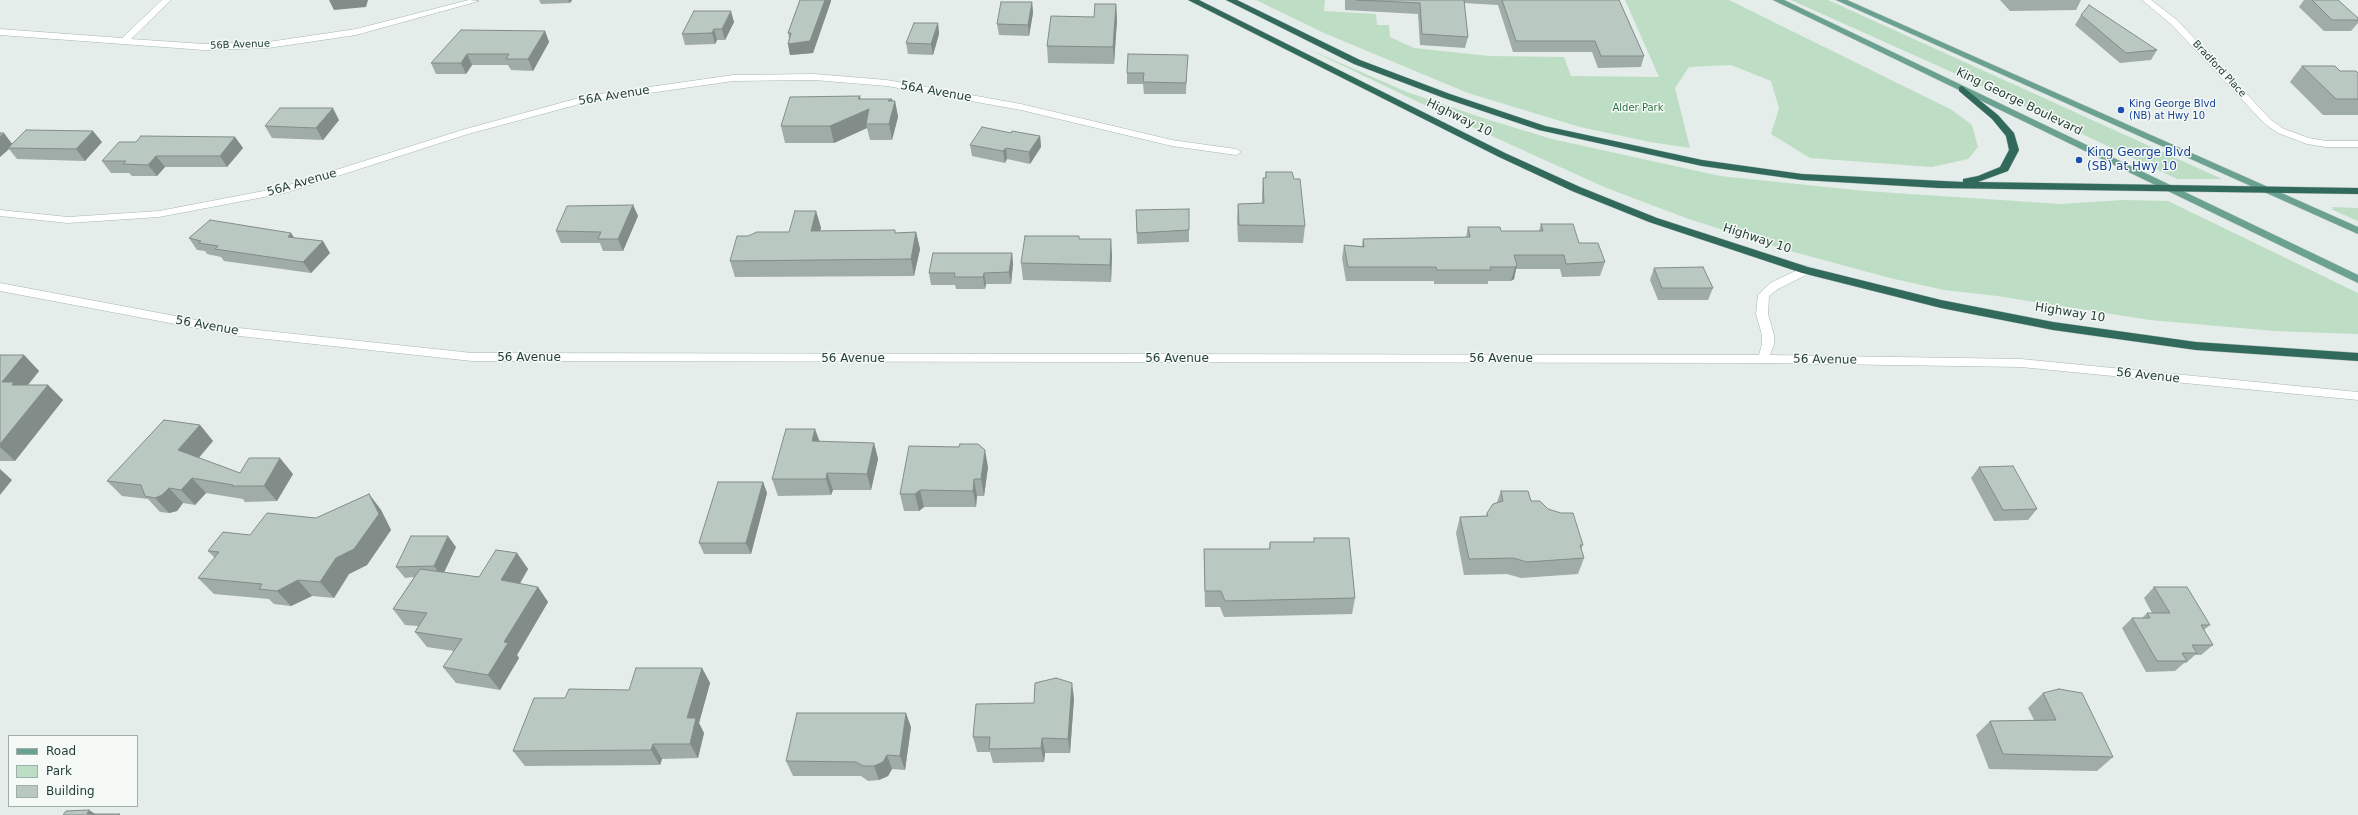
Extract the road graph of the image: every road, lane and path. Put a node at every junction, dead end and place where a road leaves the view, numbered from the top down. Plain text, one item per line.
1 (167, 0) edge
2 (1192, 0) edge
3 (1230, 0) edge
4 (1777, 0) edge
5 (1840, 0) edge
6 (2146, 0) edge
7 (475, 1) dead end
8 (0, 32) edge
9 (123, 42) junction
10 (1962, 89) junction
11 (2358, 144) edge
12 (1236, 152) dead end
13 (1938, 185) junction
14 (2169, 189) junction
15 (2269, 189) junction
16 (2358, 190) edge
17 (2, 215) edge
18 (2358, 231) edge
19 (1806, 270) junction
20 (2358, 279) edge
21 (0, 287) edge
22 (2358, 357) edge
23 (1763, 359) junction
24 (2358, 396) edge

1 - 9 street
2 - 19 highway, Highway 10
3 - 13 highway, Highway 10
4 - 10 main road, King George Boulevard
5 - 15 main road, King George Boulevard
6 - 11 street, Bradford Place
7 - 9 street, 56B Avenue
8 - 9 street, 56B Avenue
10 - 13 highway
10 - 14 main road, King George Boulevard
12 - 17 street, 56A Avenue
13 - 14 highway, Highway 10
14 - 15 highway, Highway 10
14 - 20 main road, King George Boulevard
15 - 16 highway, Highway 10
15 - 18 main road, King George Boulevard
19 - 22 highway, Highway 10
19 - 23 street
21 - 23 street, 56 Avenue
23 - 24 street, 56 Avenue

